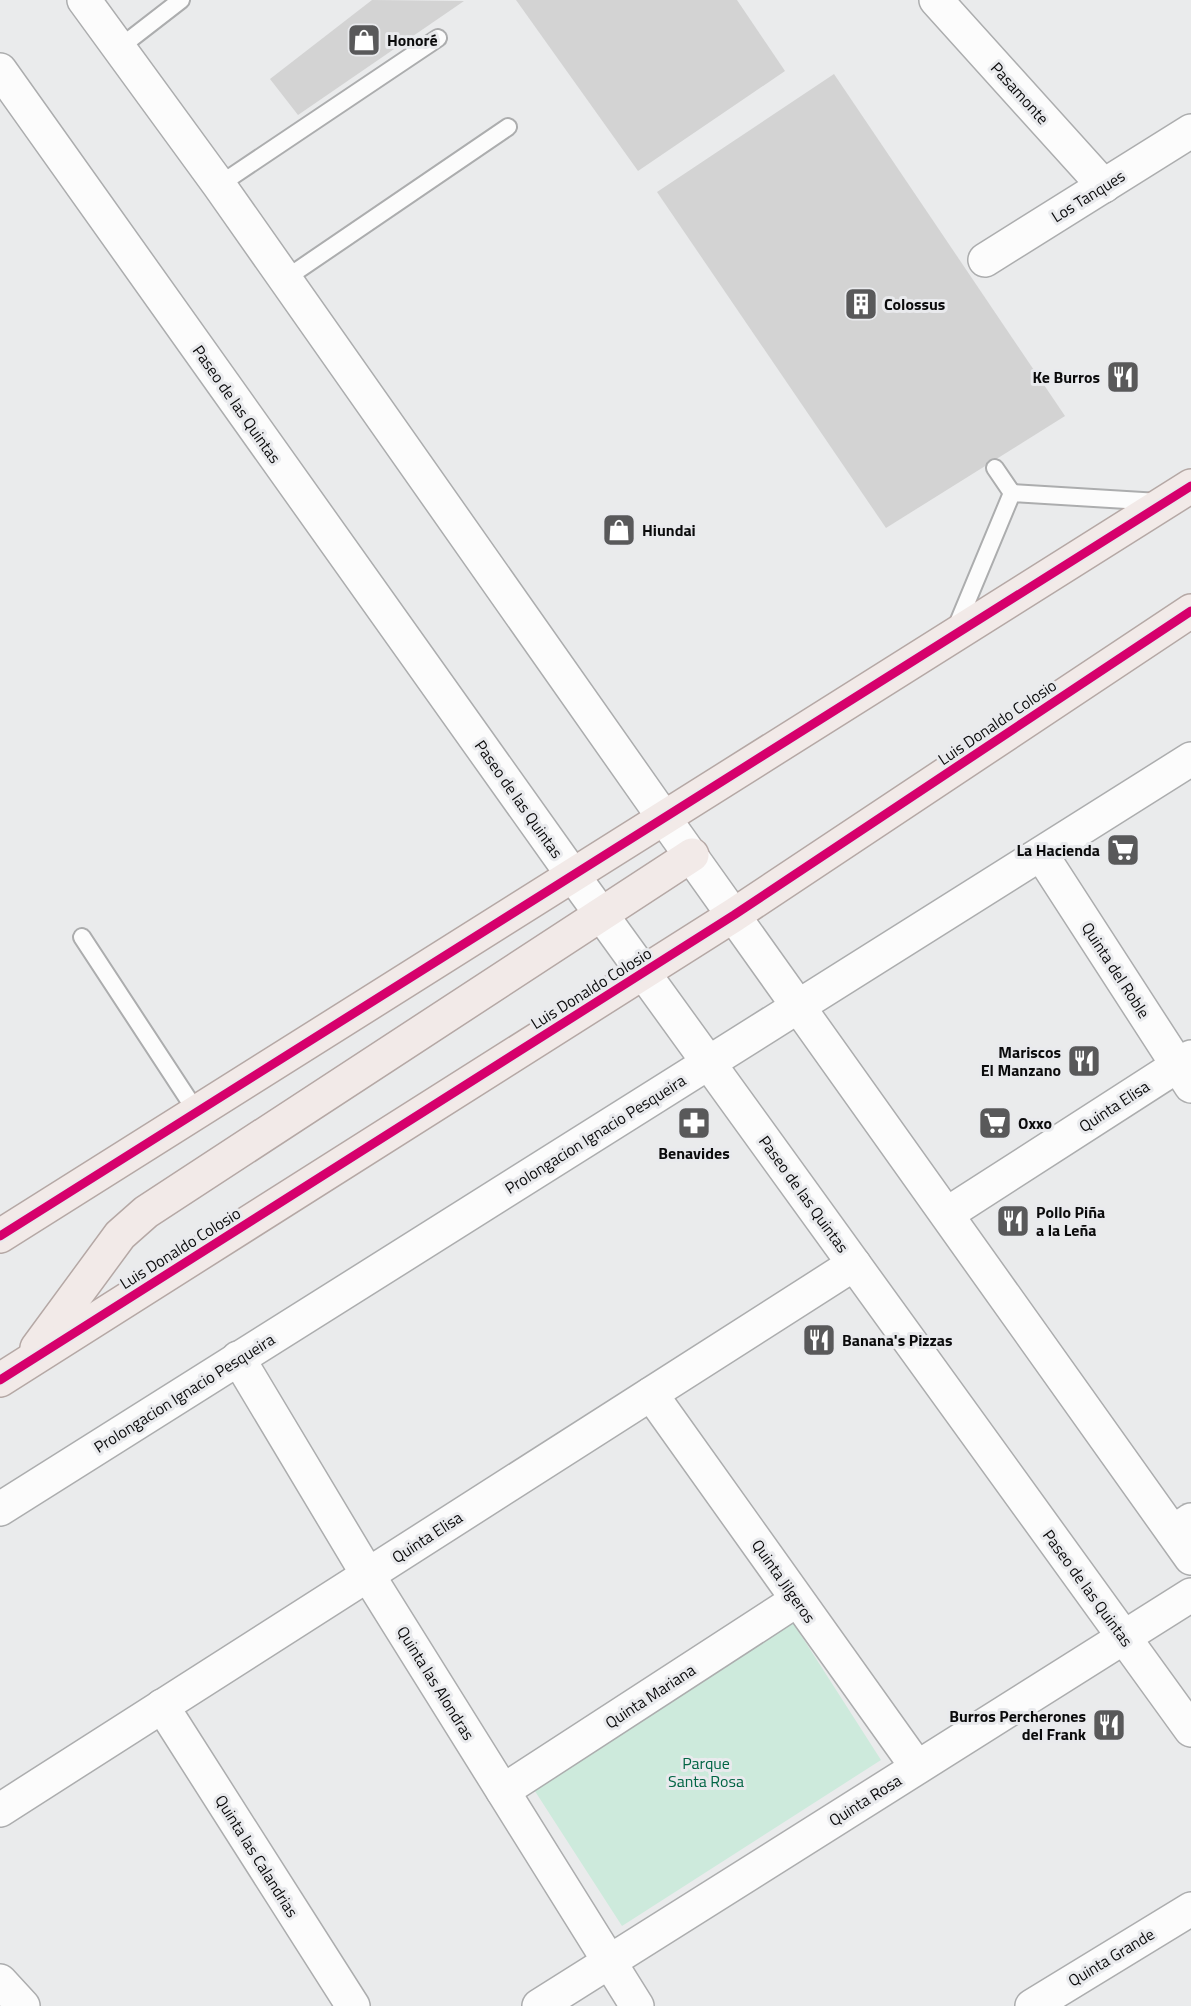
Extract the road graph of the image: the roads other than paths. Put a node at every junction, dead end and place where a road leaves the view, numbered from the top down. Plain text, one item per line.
1 (84, 0) edge
2 (181, 0) edge
3 (936, 0) edge
4 (438, 38) dead end
5 (119, 48) junction
6 (0, 70) edge
7 (508, 127) dead end
8 (1191, 130) edge
9 (219, 185) junction
10 (1104, 186) junction
11 (985, 260) dead end
12 (285, 279) junction
13 (994, 468) dead end
14 (1012, 493) junction
15 (1178, 494) edge
16 (1191, 611) edge
17 (952, 636) junction
18 (1191, 759) edge
19 (664, 818) junction
20 (1041, 854) junction
21 (692, 855) junction
22 (572, 874) junction
23 (602, 915) junction
24 (734, 915) junction
25 (82, 937) dead end
26 (644, 972) junction
27 (799, 1006) junction
28 (709, 1062) junction
29 (1186, 1070) edge
30 (196, 1111) junction
31 (947, 1214) junction
32 (0, 1236) edge
33 (854, 1264) junction
34 (238, 1358) junction
35 (13, 1372) edge
36 (651, 1394) junction
37 (0, 1509) edge
38 (1185, 1536) edge
39 (368, 1575) junction
40 (1191, 1594) edge
41 (797, 1600) junction
42 (1124, 1637) junction
43 (162, 1707) junction
44 (1191, 1730) edge
45 (916, 1767) junction
46 (503, 1791) junction
47 (0, 1810) edge
48 (1191, 1909) edge
49 (609, 1961) junction
50 (0, 1981) edge
51 (23, 2006) edge
52 (352, 2006) edge
53 (539, 2006) edge
54 (637, 2006) edge
55 (1032, 2006) edge

1 - 5 street
2 - 5 lane
3 - 10 street, Pasamonte
4 - 9 lane
5 - 9 street
6 - 22 street, Paseo de las Quintas
7 - 12 lane
8 - 10 street, Los Tanques
9 - 12 street
10 - 11 street, Los Tanques
12 - 19 street
13 - 14 lane
14 - 15 lane
14 - 17 lane
15 - 17 main road
16 - 24 main road, Luis Donaldo Colosio
17 - 19 main road
18 - 20 street, Prolongacion Ignacio Pesqueira
19 - 21 street
19 - 22 main road
20 - 27 street, Prolongacion Ignacio Pesqueira
20 - 29 street, Quinta del Roble
21 - 23 main road
21 - 24 street
22 - 23 street, Paseo de las Quintas
22 - 30 main road
23 - 26 street, Paseo de las Quintas
23 - 35 main road
24 - 26 main road, Luis Donaldo Colosio
24 - 27 street
25 - 30 lane
26 - 28 street, Paseo de las Quintas
26 - 35 main road, Luis Donaldo Colosio
27 - 28 street, Prolongacion Ignacio Pesqueira
27 - 31 street
28 - 33 street, Paseo de las Quintas
28 - 34 street, Prolongacion Ignacio Pesqueira
29 - 31 street, Quinta Elisa
30 - 32 main road
31 - 38 street
33 - 36 street, Quinta Elisa
33 - 42 street, Paseo de las Quintas
34 - 37 street, Prolongacion Ignacio Pesqueira
34 - 39 street, Quinta las Alondras
36 - 39 street, Quinta Elisa
36 - 41 street, Quinta Jilgeros
39 - 43 street, Quinta Elisa
39 - 46 street, Quinta las Alondras
40 - 42 street, Quinta Rosa
41 - 45 street, Quinta Jilgeros
41 - 46 street, Quinta Mariana
42 - 44 street, Paseo de las Quintas
42 - 45 street, Quinta Rosa
43 - 47 street, Quinta Elisa
43 - 52 street, Quinta las Calandrias
45 - 49 street, Quinta Rosa
46 - 49 street, Quinta las Alondras
48 - 55 street, Quinta Grande
49 - 53 street, Quinta Rosa
49 - 54 street, Quinta las Alondras
50 - 51 street

